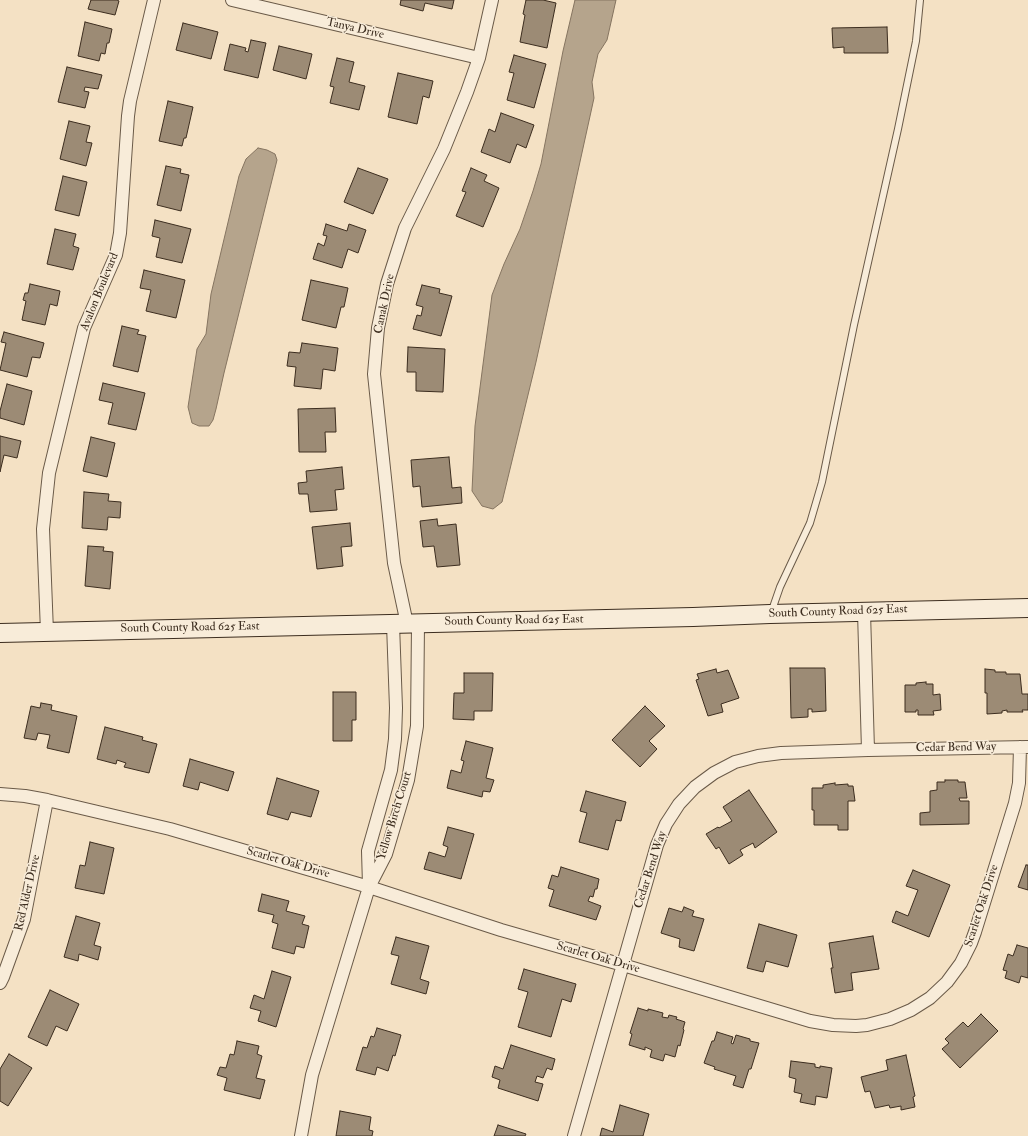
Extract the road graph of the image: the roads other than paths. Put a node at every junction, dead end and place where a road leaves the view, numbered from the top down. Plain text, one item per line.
1 (154, 0) edge
2 (232, 0) edge
3 (492, 0) edge
4 (920, 0) edge
5 (479, 58) junction
6 (1028, 608) edge
7 (864, 612) junction
8 (770, 614) junction
9 (406, 624) junction
10 (47, 632) junction
11 (0, 633) edge
12 (1024, 747) edge
13 (868, 750) junction
14 (0, 794) edge
15 (47, 800) junction
16 (369, 887) junction
17 (623, 965) junction
18 (0, 983) edge
19 (301, 1136) edge
20 (574, 1136) edge

1 - 10 street, Avalon Boulevard
2 - 5 street, Tanya Drive
3 - 5 street, Canak Drive
4 - 8 lane
5 - 9 street, Canak Drive
6 - 7 street, South County Road 625 East
7 - 8 street, South County Road 625 East
7 - 13 street
8 - 9 street, South County Road 625 East
9 - 10 street, South County Road 625 East
9 - 16 street, Yellow Birch Court
9 - 16 street, Yellow Birch Court
10 - 11 street, South County Road 625 East
12 - 13 street, Cedar Bend Way
12 - 17 street, Scarlet Oak Drive
13 - 17 street, Cedar Bend Way
14 - 15 street, Scarlet Oak Drive
15 - 16 street, Scarlet Oak Drive
15 - 18 street, Red Alder Drive
16 - 17 street, Scarlet Oak Drive
16 - 19 street, Yellow Birch Court
17 - 20 street, Cedar Bend Way

